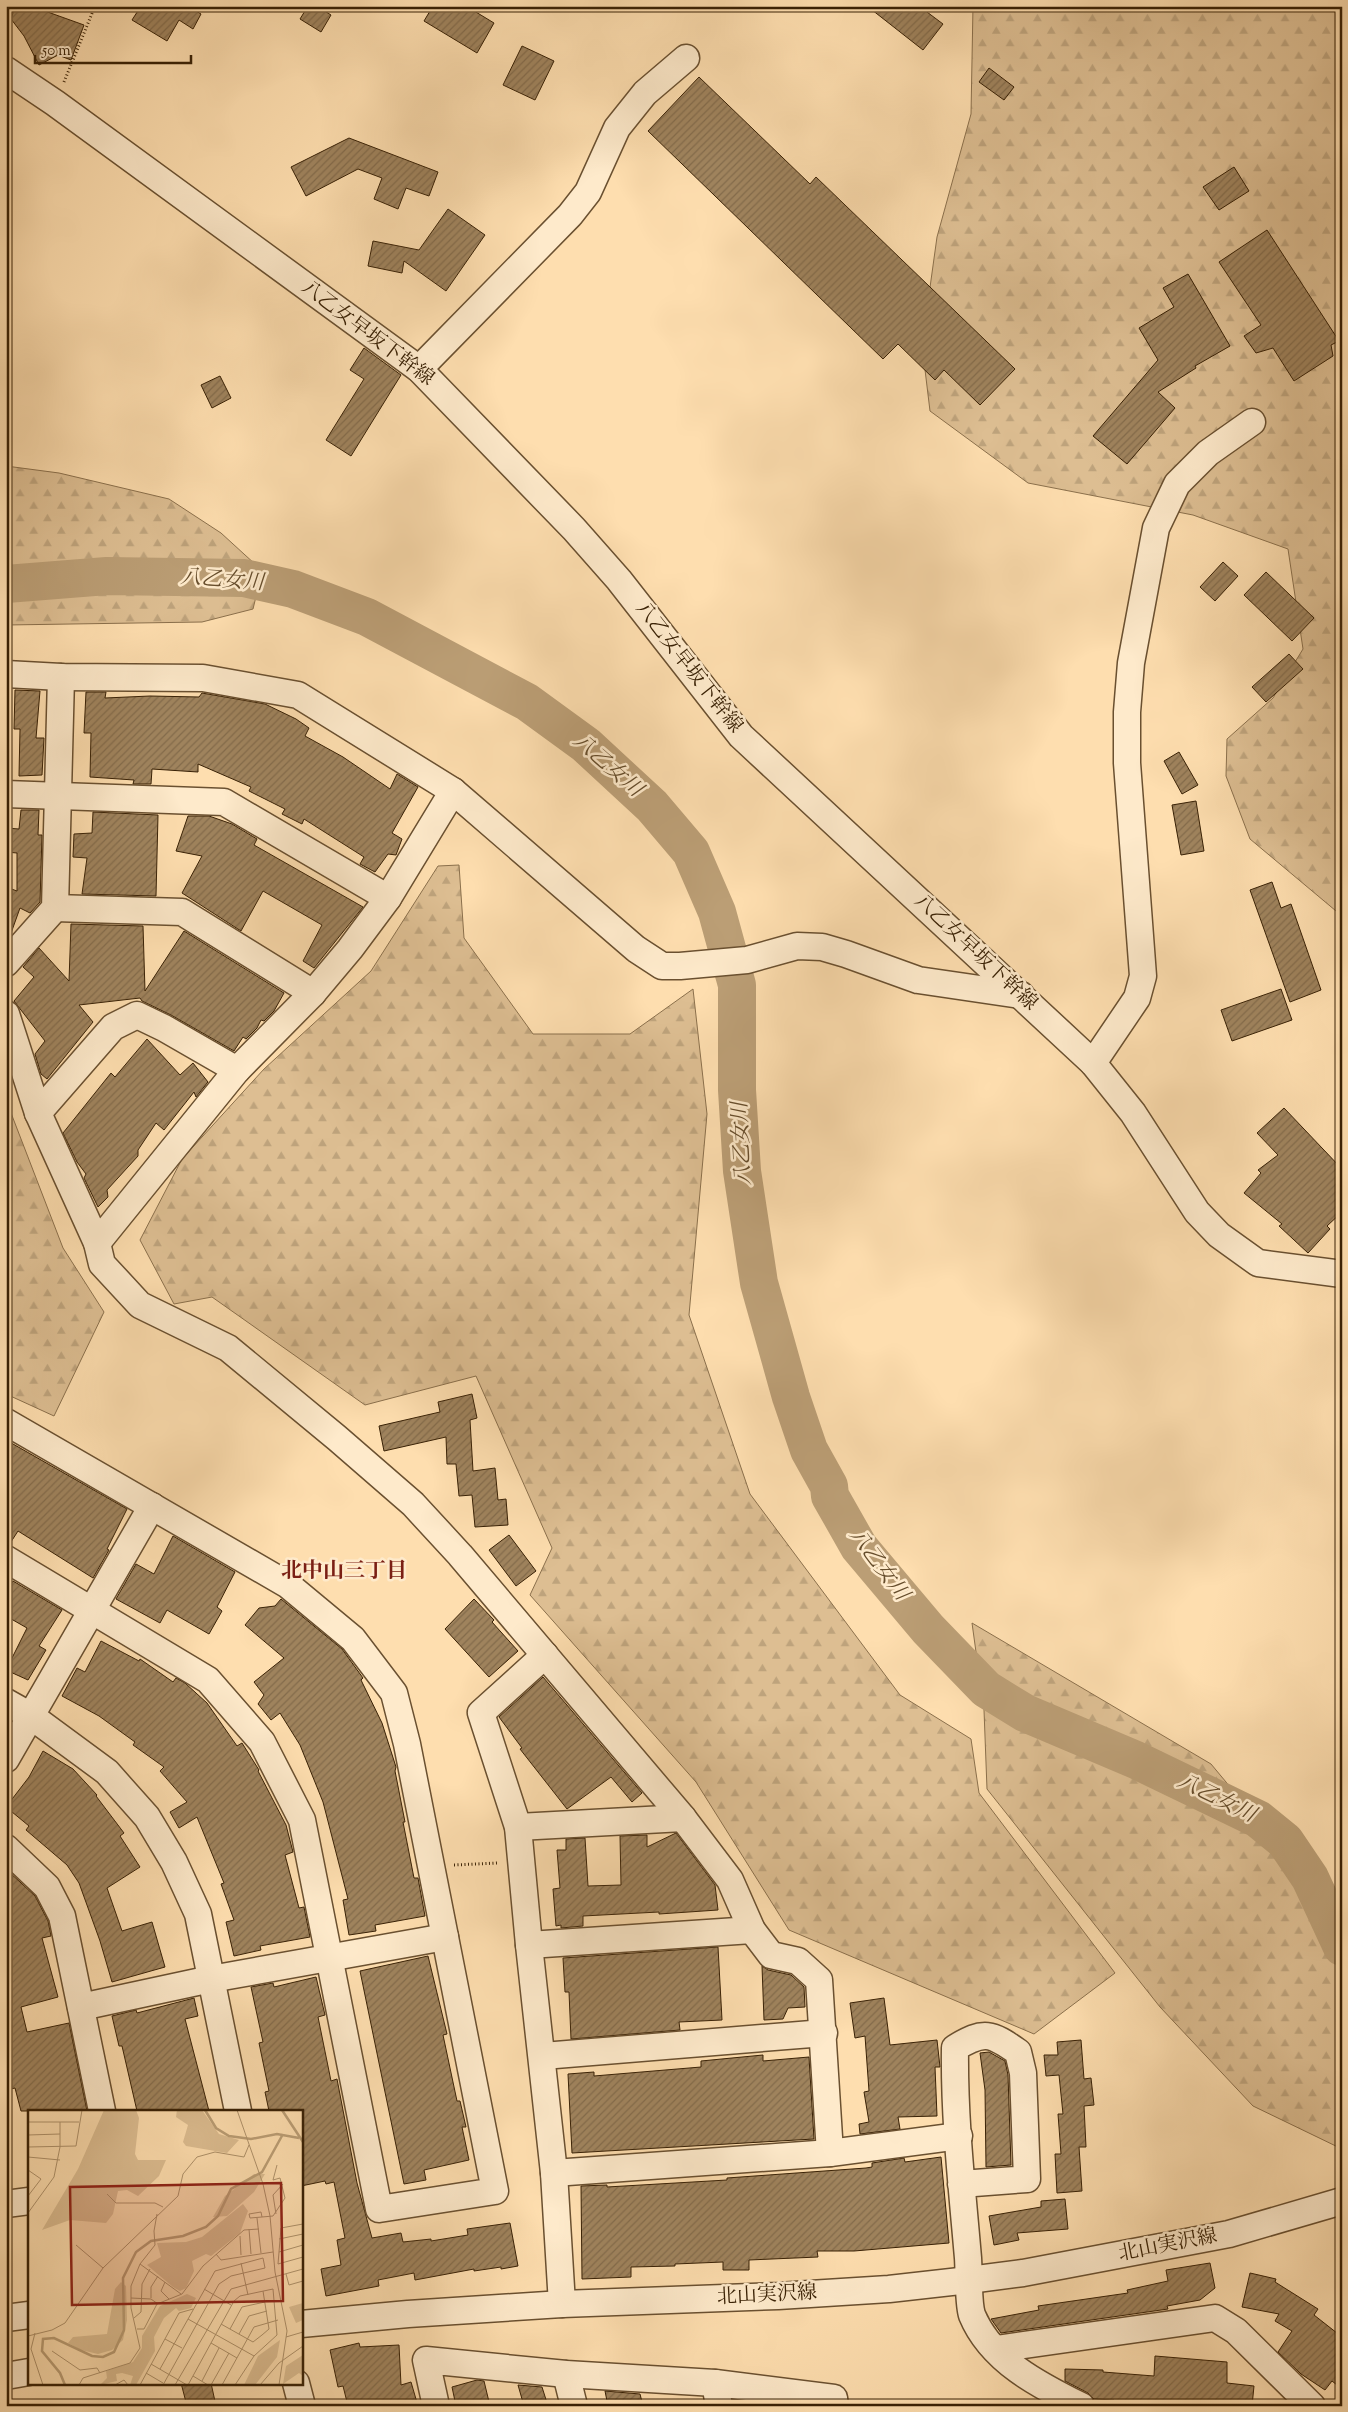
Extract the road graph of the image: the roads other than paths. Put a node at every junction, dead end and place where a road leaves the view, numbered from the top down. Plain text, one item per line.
1 (686, 58) dead end
2 (6, 70) edge
3 (419, 369) junction
4 (1252, 422) dead end
5 (6, 674) edge
6 (61, 677) junction
7 (452, 791) junction
8 (6, 794) edge
9 (58, 795) junction
10 (388, 898) junction
11 (55, 908) junction
12 (6, 963) edge
13 (313, 993) junction
14 (1021, 995) junction
15 (6, 1014) edge
16 (1093, 1063) junction
17 (237, 1070) junction
18 (38, 1113) junction
19 (97, 1243) junction
20 (1342, 1274) edge
21 (6, 1422) edge
22 (152, 1506) junction
23 (6, 1559) edge
24 (92, 1609) junction
25 (545, 1655) junction
26 (6, 1702) edge
27 (31, 1716) junction
28 (6, 1759) edge
29 (683, 1818) junction
30 (518, 1827) junction
31 (6, 1848) edge
32 (752, 1930) junction
33 (445, 1937) junction
34 (528, 1945) junction
35 (330, 1957) junction
36 (211, 1979) junction
37 (81, 2007) junction
38 (824, 2033) junction
39 (543, 2056) junction
40 (102, 2110) edge
41 (238, 2110) edge
42 (959, 2136) junction
43 (830, 2153) junction
44 (554, 2172) junction
45 (961, 2184) junction
46 (28, 2201) edge
47 (1342, 2201) edge
48 (6, 2204) edge
49 (970, 2280) junction
50 (562, 2304) junction
51 (28, 2315) edge
52 (6, 2318) edge
53 (302, 2324) edge
54 (996, 2349) junction
55 (28, 2372) edge
56 (566, 2374) junction
57 (6, 2376) edge
58 (296, 2384) edge
59 (717, 2394) edge
60 (302, 2406) edge
61 (436, 2406) edge
62 (574, 2406) edge
63 (835, 2406) edge
64 (1081, 2406) edge
65 (1312, 2406) edge

1 - 3 street
2 - 3 street, 八乙女早坂下幹線
3 - 14 street, 八乙女早坂下幹線
4 - 16 street
5 - 6 street
6 - 7 street
6 - 9 street
7 - 10 street
7 - 14 street
8 - 9 street
9 - 10 street
9 - 11 street
10 - 13 street
11 - 12 street
11 - 13 street
13 - 17 street
14 - 16 street, 八乙女早坂下幹線
15 - 18 street
16 - 20 street, 八乙女早坂下幹線
17 - 18 street
17 - 19 street
18 - 19 street
19 - 25 street
21 - 22 street
22 - 24 street
22 - 33 street
23 - 24 street
24 - 27 street
24 - 35 street
25 - 29 street
25 - 30 street
26 - 27 street
27 - 28 street
27 - 36 street
29 - 30 street
29 - 32 street
30 - 34 street
31 - 37 street
32 - 34 street
32 - 38 street
33 - 35 street
33 - 35 street
34 - 39 street
35 - 36 street
36 - 37 street
36 - 41 street
37 - 40 street
38 - 39 street
38 - 43 street
39 - 44 street
42 - 43 street
42 - 45 street
42 - 45 street
43 - 44 street
44 - 50 street
45 - 49 street
46 - 48 street
47 - 49 street, 北山実沢線
49 - 50 street, 北山実沢線
49 - 54 street
50 - 53 street, 北山実沢線
51 - 52 street
54 - 64 street
54 - 65 street
55 - 57 street
56 - 59 street
56 - 61 street
56 - 62 street
58 - 60 street
59 - 63 street

